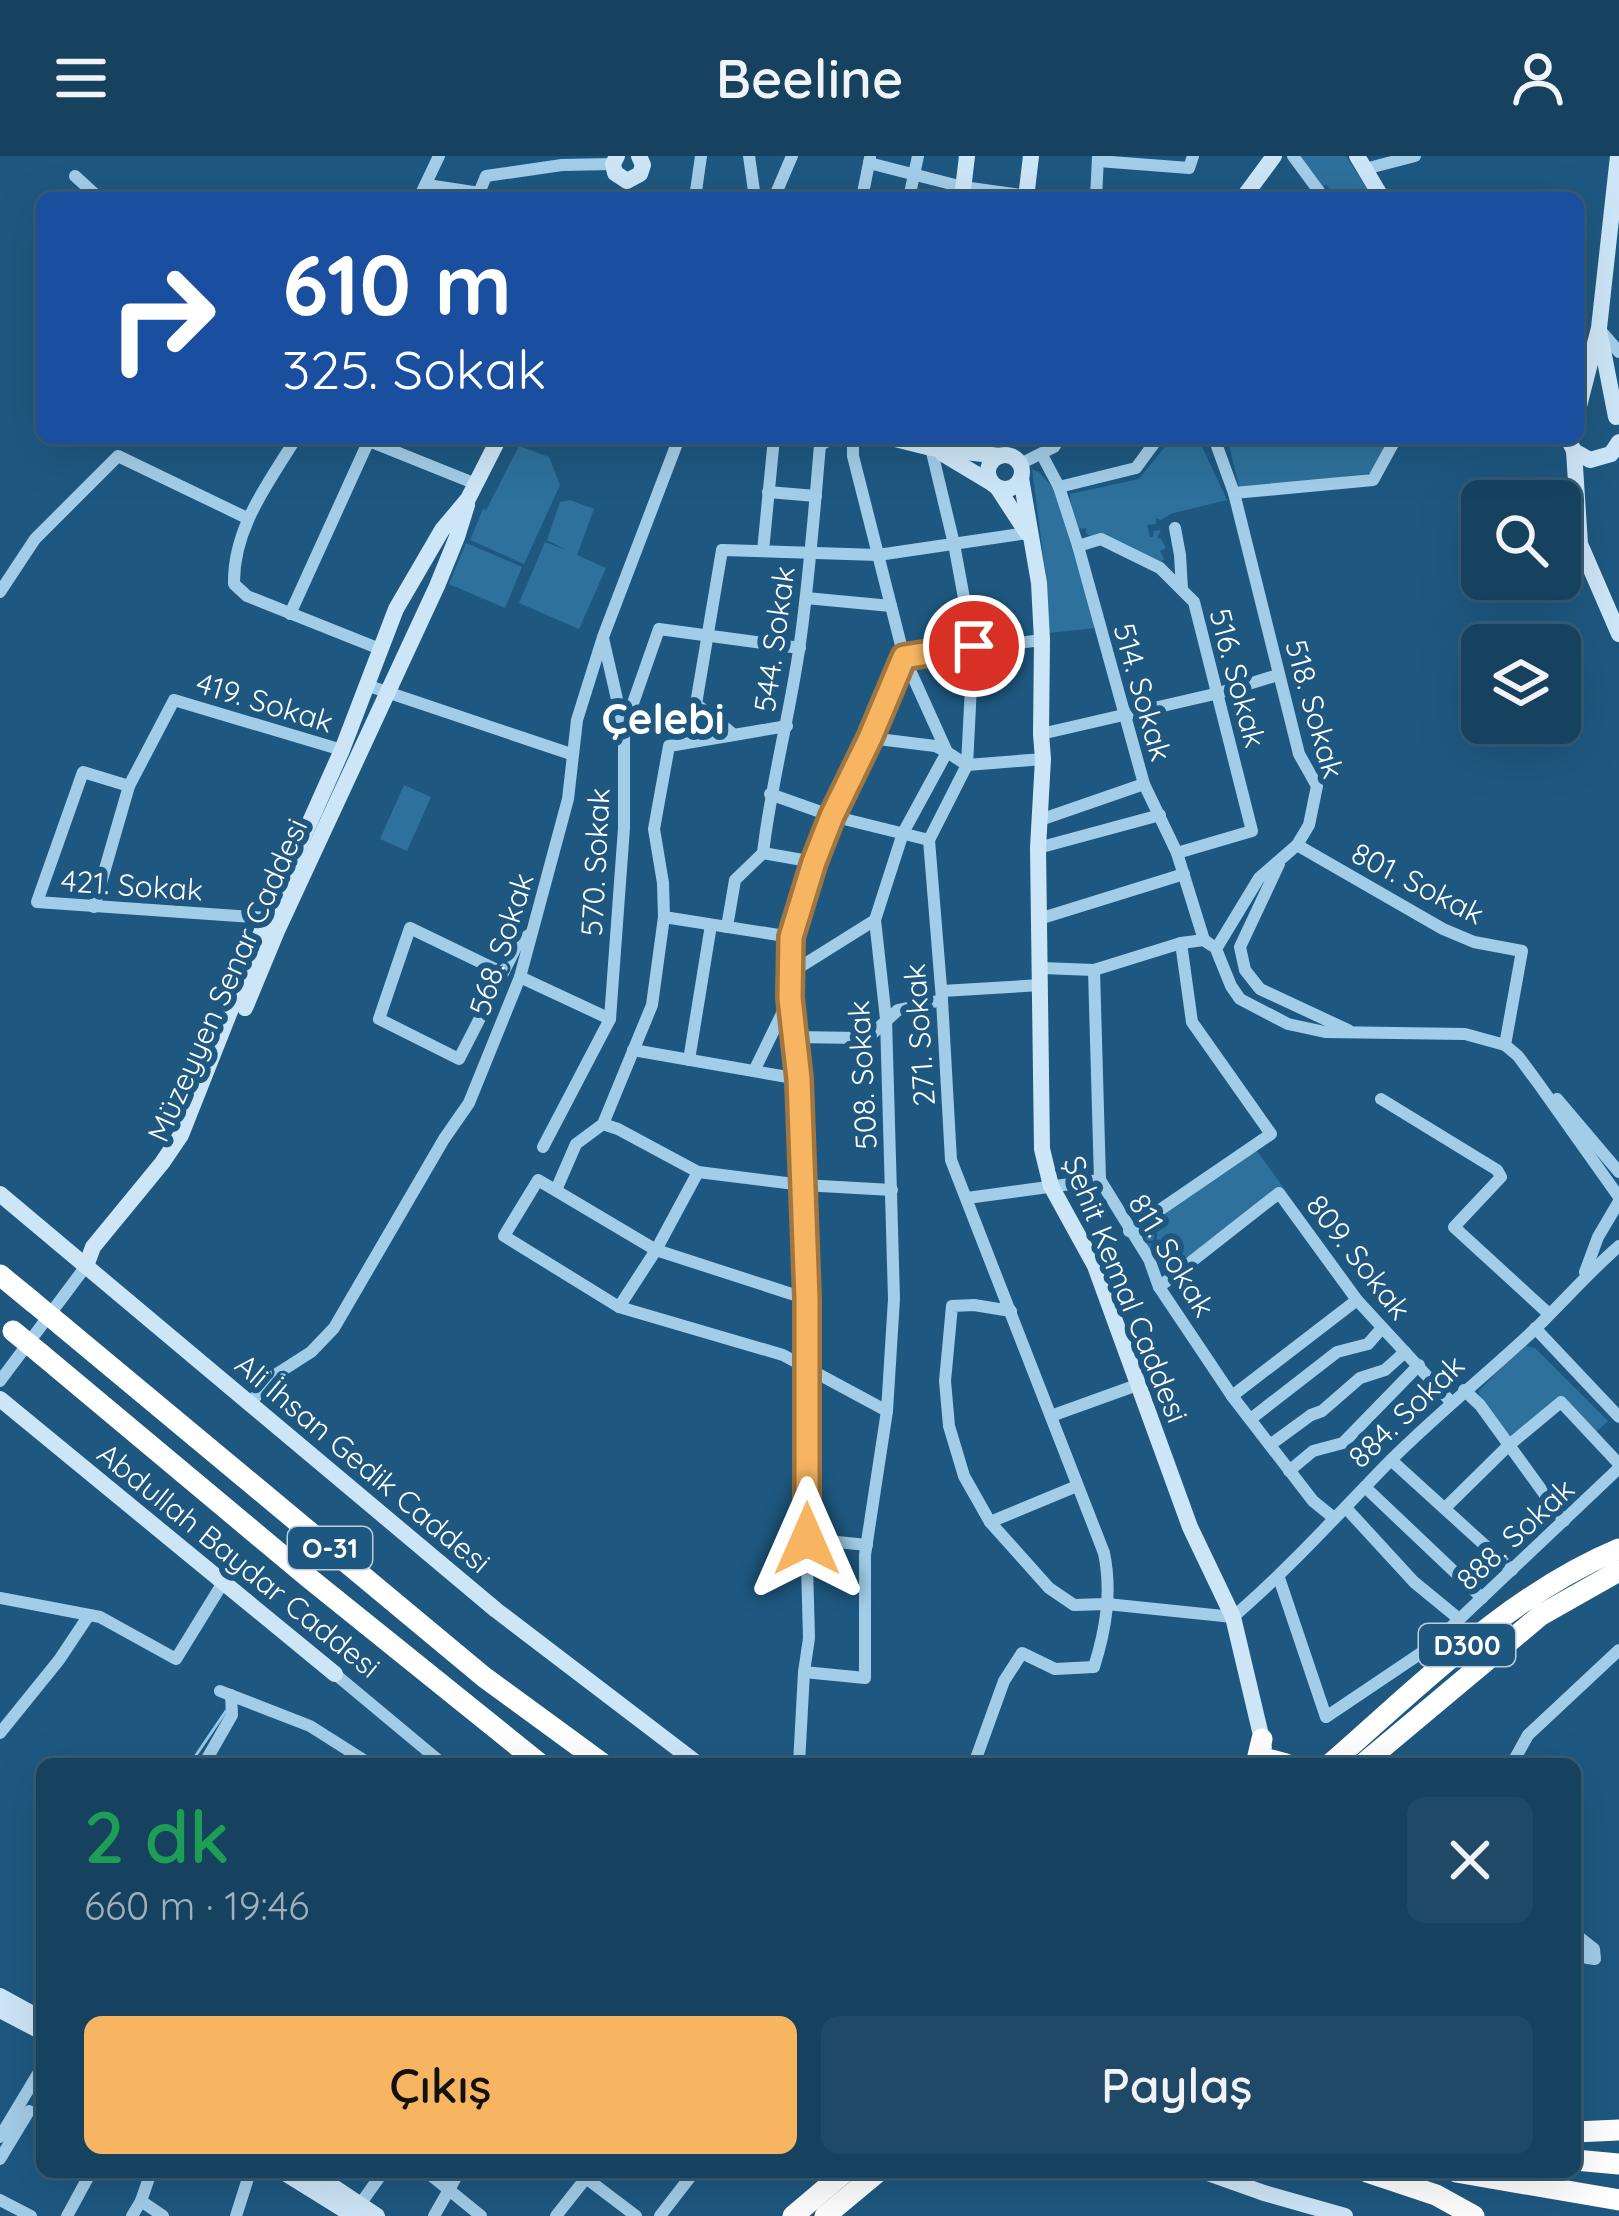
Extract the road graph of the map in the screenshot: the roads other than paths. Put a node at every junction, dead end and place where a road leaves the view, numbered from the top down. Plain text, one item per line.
1 (439, 156) edge
2 (701, 156) edge
3 (749, 156) edge
4 (792, 156) edge
5 (919, 156) edge
6 (967, 156) edge
7 (1031, 156) edge
8 (1193, 156) edge
9 (1274, 156) edge
10 (1293, 156) edge
11 (1415, 156) edge
12 (1098, 158) edge
13 (870, 160) edge
14 (616, 162) edge
15 (1361, 162) edge
16 (641, 163) edge
17 (1618, 166) edge
18 (75, 176) dead end
19 (914, 176) junction
20 (427, 185) junction
21 (92, 192) edge
22 (423, 192) edge
23 (459, 192) edge
24 (480, 192) edge
25 (629, 192) edge
26 (695, 192) edge
27 (754, 192) edge
28 (777, 192) edge
29 (863, 192) edge
30 (910, 192) edge
31 (962, 192) edge
32 (1032, 192) edge
33 (1096, 192) edge
34 (1247, 192) edge
35 (1320, 192) edge
36 (1378, 192) edge
37 (1599, 328) junction
38 (1619, 352) edge
39 (1584, 387) edge
40 (1584, 408) edge
41 (1617, 421) edge
42 (292, 444) edge
43 (368, 444) edge
44 (380, 444) edge
45 (496, 444) edge
46 (677, 444) edge
47 (772, 444) edge
48 (824, 444) edge
49 (853, 444) edge
50 (932, 444) edge
51 (934, 444) edge
52 (937, 444) edge
53 (1056, 444) edge
54 (1154, 444) edge
55 (1216, 444) edge
56 (1393, 444) edge
57 (1567, 444) edge
58 (1568, 444) edge
59 (1612, 453) edge
60 (1042, 455) junction
61 (1006, 458) edge
62 (1574, 480) edge
63 (995, 485) junction
64 (1059, 487) junction
65 (472, 491) junction
66 (768, 492) junction
67 (1581, 492) edge
68 (1234, 494) junction
69 (816, 496) junction
70 (248, 518) junction
71 (1174, 528) dead end
72 (1029, 536) junction
73 (954, 544) junction
74 (1078, 546) junction
75 (1581, 546) edge
76 (763, 551) junction
77 (811, 554) junction
78 (878, 555) junction
79 (1182, 589) junction
80 (0, 592) edge
81 (806, 598) junction
82 (891, 606) junction
83 (290, 614) junction
84 (1619, 634) edge
85 (603, 637) junction
86 (708, 637) junction
87 (1042, 640) junction
88 (974, 646) junction
89 (800, 648) junction
90 (380, 649) junction
91 (904, 657) junction
92 (1278, 675) junction
93 (366, 685) junction
94 (388, 692) junction
95 (1219, 693) junction
96 (1124, 715) junction
97 (787, 726) junction
98 (624, 730) junction
99 (1041, 734) junction
100 (734, 735) junction
101 (870, 738) junction
102 (342, 750) junction
103 (947, 752) junction
104 (571, 754) junction
105 (1043, 759) junction
106 (967, 765) junction
107 (1144, 784) junction
108 (129, 786) junction
109 (770, 794) junction
110 (1160, 815) junction
111 (832, 816) junction
112 (1040, 820) junction
113 (903, 833) junction
114 (929, 839) junction
115 (1297, 845) junction
116 (1038, 848) junction
117 (763, 853) junction
118 (1177, 853) junction
119 (1281, 860) junction
120 (814, 862) junction
121 (1184, 874) junction
122 (94, 907) junction
123 (664, 917) junction
124 (267, 918) junction
125 (1039, 919) junction
126 (875, 920) junction
127 (711, 925) junction
128 (727, 927) junction
129 (532, 933) junction
130 (791, 937) junction
131 (1181, 943) junction
132 (1210, 945) junction
133 (1094, 970) junction
134 (792, 972) junction
135 (503, 973) junction
136 (1042, 976) junction
137 (520, 977) junction
138 (942, 996) junction
139 (790, 998) junction
140 (610, 1019) junction
141 (886, 1019) junction
142 (1349, 1031) junction
143 (794, 1036) junction
144 (1505, 1045) junction
145 (633, 1050) junction
146 (689, 1060) junction
147 (754, 1071) junction
148 (799, 1079) junction
149 (1538, 1083) junction
150 (1381, 1099) dead end
151 (603, 1124) junction
152 (543, 1147) dead end
153 (698, 1172) junction
154 (1619, 1172) edge
155 (1100, 1180) junction
156 (803, 1185) junction
157 (1051, 1186) junction
158 (556, 1190) junction
159 (892, 1190) junction
160 (0, 1194) edge
161 (967, 1198) junction
162 (1619, 1200) edge
163 (1619, 1216) edge
164 (1129, 1231) junction
165 (1619, 1246) edge
166 (656, 1250) junction
167 (86, 1266) junction
168 (0, 1275) edge
169 (1584, 1277) junction
170 (1159, 1287) junction
171 (807, 1299) junction
172 (1357, 1300) junction
173 (619, 1307) junction
174 (1011, 1311) junction
175 (1549, 1314) junction
176 (6, 1326) edge
177 (1382, 1328) junction
178 (1535, 1328) junction
179 (1405, 1352) junction
180 (1420, 1365) junction
181 (807, 1368) junction
182 (0, 1381) edge
183 (1137, 1385) junction
184 (1464, 1390) junction
185 (1232, 1396) junction
186 (0, 1399) edge
187 (1451, 1402) junction
188 (250, 1403) junction
189 (887, 1411) junction
190 (1618, 1415) edge
191 (1051, 1416) junction
192 (1252, 1418) junction
193 (1593, 1435) junction
194 (1270, 1445) junction
195 (1508, 1446) junction
196 (1391, 1460) junction
197 (1619, 1466) edge
198 (1289, 1471) junction
199 (1077, 1486) junction
200 (1365, 1487) junction
201 (1346, 1508) junction
202 (1445, 1508) junction
203 (1334, 1518) junction
204 (1564, 1521) junction
205 (990, 1522) junction
206 (807, 1539) junction
207 (867, 1545) junction
208 (1619, 1549) edge
209 (1512, 1570) junction
210 (1619, 1571) edge
211 (1279, 1577) junction
212 (224, 1581) junction
213 (0, 1598) edge
214 (1482, 1598) junction
215 (1107, 1604) junction
216 (89, 1615) junction
217 (1233, 1617) junction
218 (1459, 1619) junction
219 (1619, 1650) edge
220 (804, 1672) junction
221 (335, 1674) joint
222 (0, 1733) edge
223 (207, 1758) edge
224 (361, 1758) edge
225 (436, 1758) edge
226 (533, 1758) edge
227 (595, 1758) edge
228 (690, 1758) edge
229 (799, 1758) edge
230 (976, 1758) edge
231 (1268, 1758) edge
232 (1337, 1758) edge
233 (1370, 1758) edge
234 (1515, 1758) edge
235 (1581, 1940) edge
236 (1588, 1947) dead end
237 (0, 1996) edge
238 (0, 2010) edge
239 (36, 2024) edge
240 (36, 2025) edge
241 (36, 2077) edge
242 (29, 2111) dead end
243 (1619, 2130) edge
244 (1581, 2132) edge
245 (0, 2137) edge
246 (0, 2159) edge
247 (1581, 2161) edge
248 (1619, 2164) edge
249 (88, 2178) edge
250 (149, 2178) edge
251 (248, 2178) edge
252 (297, 2178) edge
253 (317, 2178) edge
254 (379, 2178) edge
255 (434, 2178) edge
256 (456, 2178) edge
257 (580, 2178) edge
258 (586, 2178) edge
259 (689, 2178) edge
260 (835, 2178) edge
261 (871, 2178) edge
262 (1224, 2178) edge
263 (1386, 2178) edge
264 (1491, 2178) edge
265 (448, 2191) junction
266 (0, 2200) edge
267 (1619, 2200) edge
268 (142, 2201) junction
269 (354, 2213) edge
270 (31, 2216) edge
271 (67, 2216) edge
272 (132, 2216) edge
273 (163, 2216) edge
274 (236, 2216) edge
275 (377, 2216) edge
276 (434, 2216) edge
277 (481, 2216) edge
278 (556, 2216) edge
279 (636, 2216) edge
280 (660, 2216) edge
281 (793, 2216) edge
282 (825, 2216) edge
283 (1345, 2216) edge
284 (1474, 2216) edge

1 - 20 street
2 - 26 street
3 - 27 street
4 - 28 street
5 - 19 street
6 - 31 main road
7 - 32 main road
8 - 12 street
9 - 34 main road
10 - 35 street
11 - 15 street
12 - 33 street
13 - 19 street
13 - 29 street
14 - 16 main road
14 - 24 street
14 - 25 main road
15 - 36 main road
17 - 37 main road
18 - 21 street
19 - 30 street
19 - 31 street
20 - 22 street
20 - 23 street
37 - 38 street
37 - 39 main road
37 - 41 main road
40 - 41 main road
42 - 70 street
43 - 83 street
44 - 65 street
45 - 65 main road, Müzeyyen Senar Caddesi
46 - 85 street, 568. Sokak
47 - 66 street
48 - 69 street, 544. Sokak
49 - 78 street
50 - 73 street
51 - 63 main road
52 - 61 main road
53 - 60 street
54 - 64 street
55 - 68 street, 518. Sokak
56 - 68 street
57 - 62 main road
58 - 59 main road
59 - 67 main road
60 - 61 street
60 - 64 street, 514. Sokak
61 - 63 main road
61 - 63 main road
61 - 72 main road, Şehit Kemal Caddesi
63 - 72 main road
64 - 74 street, 514. Sokak
65 - 90 main road, Müzeyyen Senar Caddesi
65 - 94 main road, Müzeyyen Senar Caddesi
66 - 69 street
66 - 76 street
68 - 92 street, 518. Sokak
69 - 77 street, 544. Sokak
70 - 80 street
70 - 83 street
71 - 79 street
72 - 73 street
72 - 87 main road, Şehit Kemal Caddesi
73 - 78 street
73 - 88 street
74 - 79 street, 516. Sokak
74 - 96 street, 514. Sokak
75 - 84 main road
76 - 77 street
76 - 86 street
77 - 78 street
77 - 81 street, 544. Sokak
78 - 82 street
79 - 95 street, 516. Sokak
81 - 82 street
81 - 89 street, 544. Sokak
82 - 91 street
83 - 90 street
85 - 98 street, 570. Sokak
85 - 104 street, 568. Sokak
86 - 89 street
86 - 98 street
86 - 100 street
87 - 88 street
87 - 99 main road, Şehit Kemal Caddesi
88 - 91 street
88 - 106 street
89 - 97 street, 544. Sokak
90 - 93 main road, Müzeyyen Senar Caddesi
91 - 101 street
91 - 103 street
92 - 95 street
92 - 115 street, 518. Sokak
93 - 94 street
93 - 102 main road, Müzeyyen Senar Caddesi
94 - 104 street
94 - 167 main road, Müzeyyen Senar Caddesi
95 - 96 street
95 - 118 street, 516. Sokak
96 - 99 street
96 - 107 street, 514. Sokak
97 - 100 street
97 - 109 street, 544. Sokak
98 - 140 street, 570. Sokak
99 - 105 main road, Şehit Kemal Caddesi
100 - 123 street
101 - 103 street
101 - 111 street
102 - 108 street, 419. Sokak
102 - 124 main road, Müzeyyen Senar Caddesi
103 - 106 street
103 - 113 street, 508. Sokak
104 - 129 street, 568. Sokak
105 - 106 street
105 - 112 main road, Şehit Kemal Caddesi
106 - 114 street
107 - 110 street, 514. Sokak
107 - 112 street
108 - 122 street
108 - 122 street, 421. Sokak
109 - 111 street
109 - 117 street, 544. Sokak
110 - 116 street
110 - 118 street, 514. Sokak
111 - 113 street
111 - 120 street
112 - 116 main road, Şehit Kemal Caddesi
113 - 114 street
113 - 126 street, 508. Sokak
114 - 138 street, 271. Sokak
115 - 119 street, 518. Sokak
115 - 144 street, 801. Sokak
116 - 125 main road, Şehit Kemal Caddesi
117 - 120 street
117 - 128 street
118 - 121 street, 514. Sokak
119 - 132 street, 518. Sokak
119 - 142 street
120 - 130 street
121 - 125 street
121 - 132 street, 514. Sokak
122 - 124 street, 421. Sokak
123 - 127 street
123 - 145 street
124 - 167 main road, Müzeyyen Senar Caddesi
125 - 136 main road, Şehit Kemal Caddesi
126 - 134 street
126 - 141 street, 508. Sokak
127 - 128 street
127 - 146 street
128 - 130 street
129 - 135 street
129 - 137 street, 568. Sokak
130 - 134 street
131 - 132 street
131 - 133 street
131 - 164 street
132 - 142 street
133 - 136 street
133 - 155 street, 811. Sokak
134 - 139 street
135 - 135 street
136 - 138 street
136 - 157 main road, Şehit Kemal Caddesi
137 - 140 street
137 - 188 street, 568. Sokak
138 - 141 street
138 - 161 street, 271. Sokak
139 - 143 street
139 - 147 street
140 - 152 street
141 - 143 street
141 - 159 street, 508. Sokak
142 - 144 street
143 - 148 street
144 - 149 street
145 - 146 street
145 - 151 street
146 - 147 street
147 - 148 street
148 - 156 street
149 - 154 street
149 - 162 street
150 - 175 street
151 - 153 street
151 - 158 street
153 - 156 street
153 - 166 street
155 - 157 street
155 - 164 street, 811. Sokak
156 - 159 street
156 - 171 street
157 - 161 street
157 - 183 main road, Şehit Kemal Caddesi
158 - 166 street
158 - 173 street
159 - 189 street, 508. Sokak
160 - 167 main road, Ali İhsan Gedik Caddesi
161 - 174 street, 271. Sokak
162 - 163 street
162 - 169 street
164 - 170 street, 811. Sokak
165 - 169 street, 884. Sokak
166 - 171 street
166 - 173 street
167 - 182 street
167 - 188 main road, Ali İhsan Gedik Caddesi
168 - 227 highway, O-31, bridge
169 - 175 street, 884. Sokak
170 - 172 street, 809. Sokak
170 - 185 street, 811. Sokak
171 - 181 street
172 - 177 street, 809. Sokak
172 - 185 street
173 - 181 street
174 - 191 street, 271. Sokak
174 - 205 street
175 - 178 street, 884. Sokak
176 - 226 highway, O-31, bridge
177 - 179 street, 809. Sokak
177 - 192 street
178 - 184 street, 884. Sokak
178 - 190 street
179 - 180 street, 809. Sokak
179 - 194 street
180 - 187 street, 809. Sokak
180 - 198 street
181 - 189 street
181 - 206 street
183 - 191 street
183 - 217 main road, Şehit Kemal Caddesi
184 - 187 street, 884. Sokak
184 - 195 street
185 - 192 street, 811. Sokak
186 - 212 main road, Abdullah Baydar Caddesi
187 - 196 street, 884. Sokak
188 - 228 main road, Ali İhsan Gedik Caddesi
189 - 207 street, 508. Sokak
190 - 193 street
191 - 199 street, 271. Sokak
192 - 194 street, 811. Sokak
193 - 195 street
193 - 197 street
194 - 198 street, 811. Sokak
195 - 202 street
195 - 204 street
196 - 200 street, 884. Sokak
196 - 202 street
197 - 204 street, 888. Sokak
198 - 203 street, 811. Sokak
199 - 205 street
199 - 215 street, 271. Sokak
200 - 201 street, 884. Sokak
200 - 214 street
201 - 203 street, 884. Sokak
201 - 218 street
202 - 209 street
203 - 211 street, 884. Sokak
204 - 209 street, 888. Sokak
205 - 215 street
206 - 207 street
206 - 220 street
207 - 220 street, 508. Sokak
208 - 232 highway, D300
209 - 214 street, 888. Sokak
210 - 233 highway, D300
211 - 217 street, 884. Sokak
211 - 218 street, 888. Sokak
212 - 216 street
212 - 221 main road, Abdullah Baydar Caddesi
213 - 216 street
214 - 218 street, 888. Sokak
215 - 217 street
215 - 230 street, 271. Sokak
216 - 222 street
217 - 231 main road, Şehit Kemal Caddesi
219 - 234 street
220 - 229 street
221 - 225 street, Abdullah Baydar Caddesi
223 - 224 street
235 - 236 street
237 - 239 main road
238 - 240 main road
241 - 245 street
242 - 246 street
243 - 244 highway
247 - 248 highway
249 - 271 street
250 - 268 street
251 - 274 street
252 - 269 main road
253 - 269 main road
254 - 269 street
255 - 265 street
256 - 265 street
257 - 278 street
258 - 279 street
259 - 280 street
260 - 281 highway
261 - 282 highway
262 - 283 main road
263 - 284 highway
264 - 267 highway
265 - 276 street
265 - 277 street
266 - 270 street
268 - 272 street
268 - 273 street
269 - 275 main road

